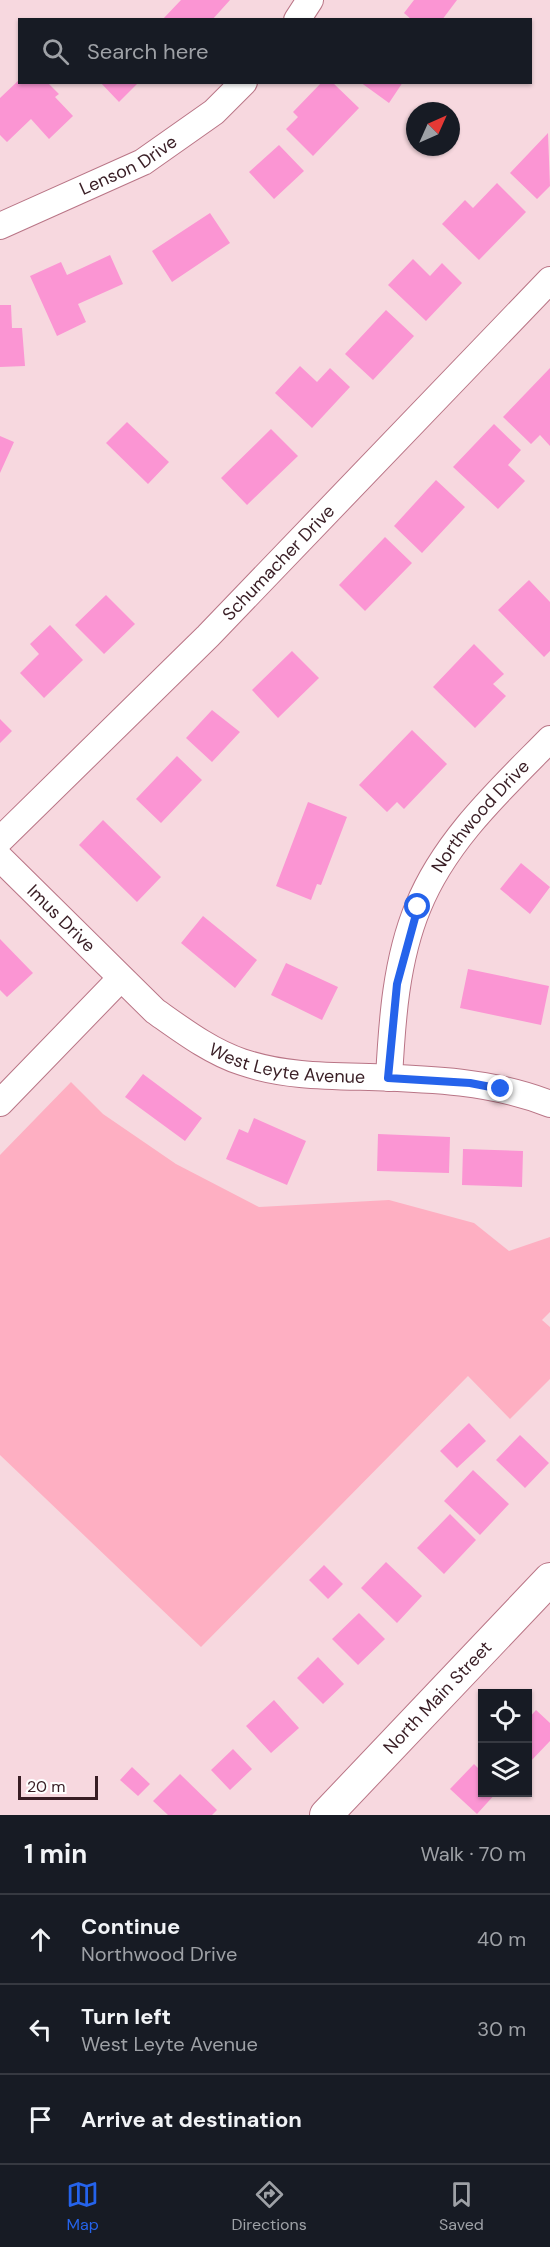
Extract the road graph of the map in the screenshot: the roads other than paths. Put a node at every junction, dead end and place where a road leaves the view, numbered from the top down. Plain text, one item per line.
1 (310, 0) edge
2 (298, 18) edge
3 (242, 84) edge
4 (0, 226) edge
5 (550, 280) edge
6 (550, 739) edge
7 (0, 840) edge
8 (0, 858) edge
9 (121, 978) junction
10 (388, 1078) junction
11 (0, 1103) edge
12 (550, 1104) edge
13 (550, 1579) edge
14 (326, 1815) edge

1 - 2 street
3 - 4 street, Lenson Drive
5 - 7 street, Schumacher Drive
6 - 10 street, Northwood Drive
8 - 9 street, Imus Drive
9 - 10 street, West Leyte Avenue
9 - 11 street
10 - 12 street, West Leyte Avenue
13 - 14 main road, North Main Street

